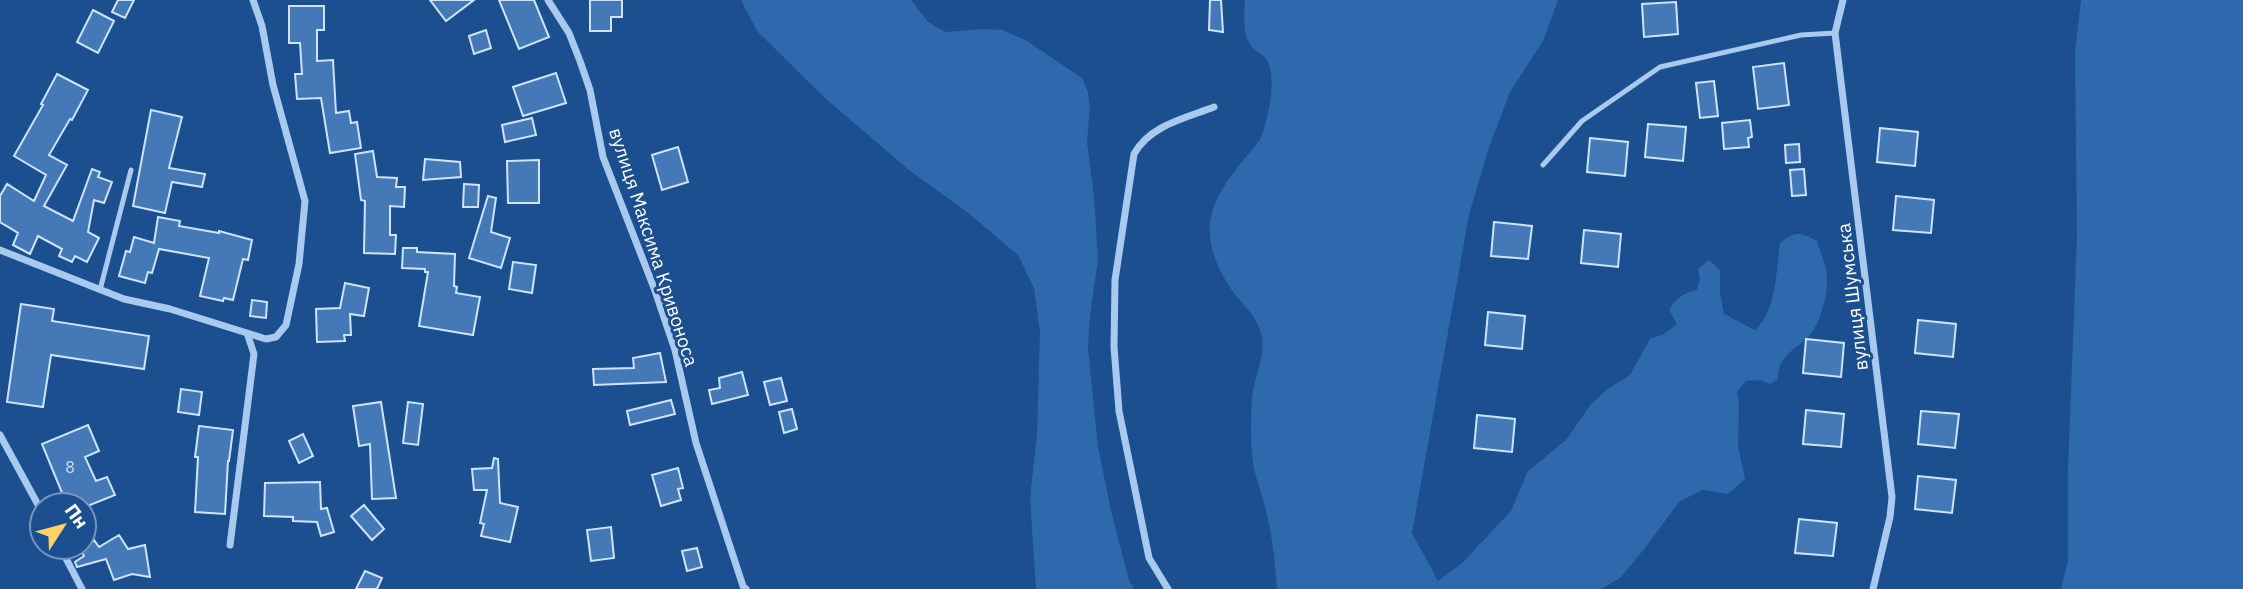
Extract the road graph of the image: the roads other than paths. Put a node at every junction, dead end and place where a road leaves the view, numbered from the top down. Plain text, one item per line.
1 (253, 0) edge
2 (548, 0) edge
3 (1843, 0) edge
4 (1835, 33) junction
5 (1214, 107) dead end
6 (1543, 165) dead end
7 (131, 170) dead end
8 (0, 250) edge
9 (100, 290) junction
10 (247, 333) junction
11 (0, 435) edge
12 (31, 491) edge
13 (230, 545) dead end
14 (67, 561) edge
15 (82, 589) edge
16 (746, 589) edge
17 (1168, 589) edge
18 (1873, 589) edge

1 - 10 street
2 - 16 street, вулиця Максима Кривоноса
3 - 4 street, вулиця Шумська
4 - 6 lane
4 - 18 street, вулиця Шумська
5 - 17 street
7 - 9 lane
8 - 9 street
9 - 10 street
10 - 13 street
11 - 12 street
14 - 15 street

